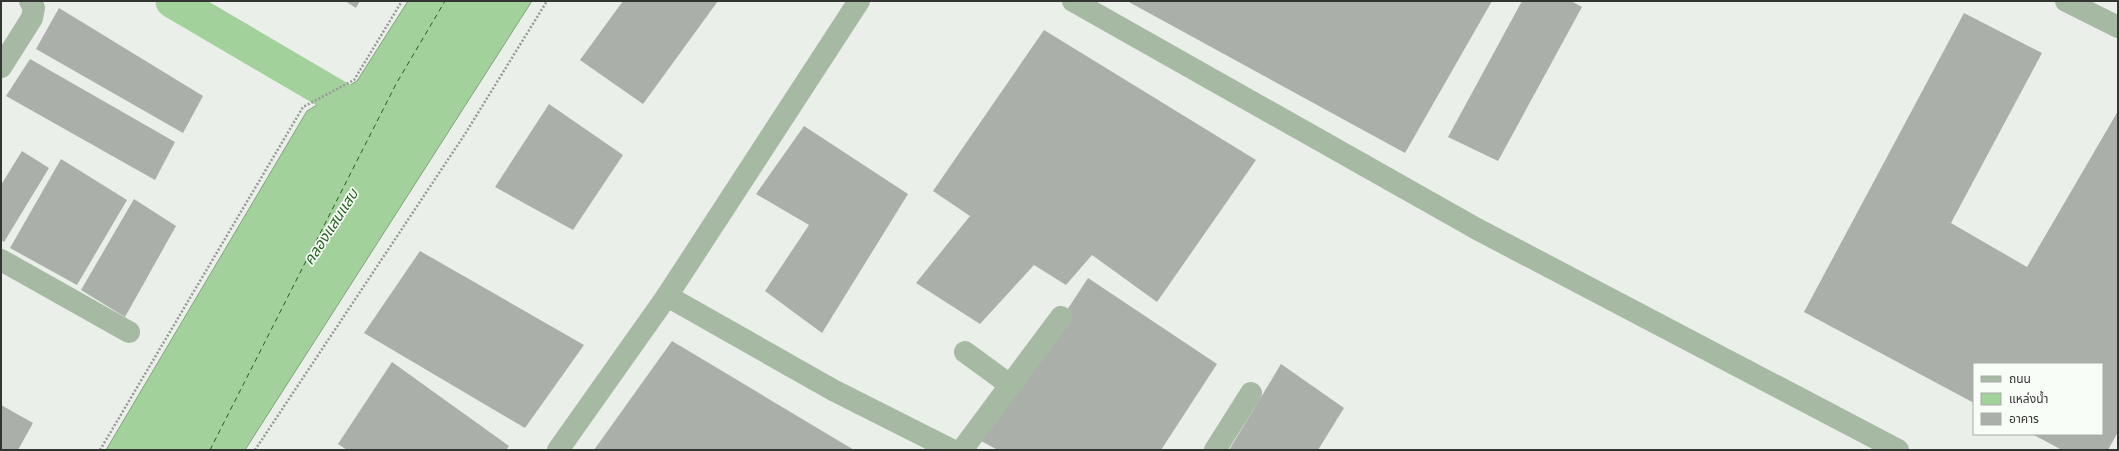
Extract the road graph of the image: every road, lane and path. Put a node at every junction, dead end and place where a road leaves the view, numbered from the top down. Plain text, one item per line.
1 (30, 1) edge
2 (402, 1) edge
3 (547, 1) edge
4 (859, 1) edge
5 (1074, 1) edge
6 (2066, 1) edge
7 (2118, 27) edge
8 (1, 67) edge
9 (1, 260) edge
10 (668, 296) junction
11 (1061, 317) dead end
12 (129, 332) dead end
13 (965, 352) dead end
14 (1010, 385) junction
15 (1251, 393) dead end
16 (100, 450) edge
17 (255, 450) edge
18 (558, 450) edge
19 (952, 450) edge
20 (962, 450) edge
21 (1215, 450) edge
22 (1898, 450) edge

1 - 8 street
2 - 16 path
3 - 17 path
4 - 10 street
5 - 22 street
6 - 7 street
9 - 12 street
10 - 18 street
10 - 19 street
11 - 14 street
13 - 14 street
14 - 20 street
15 - 21 street

